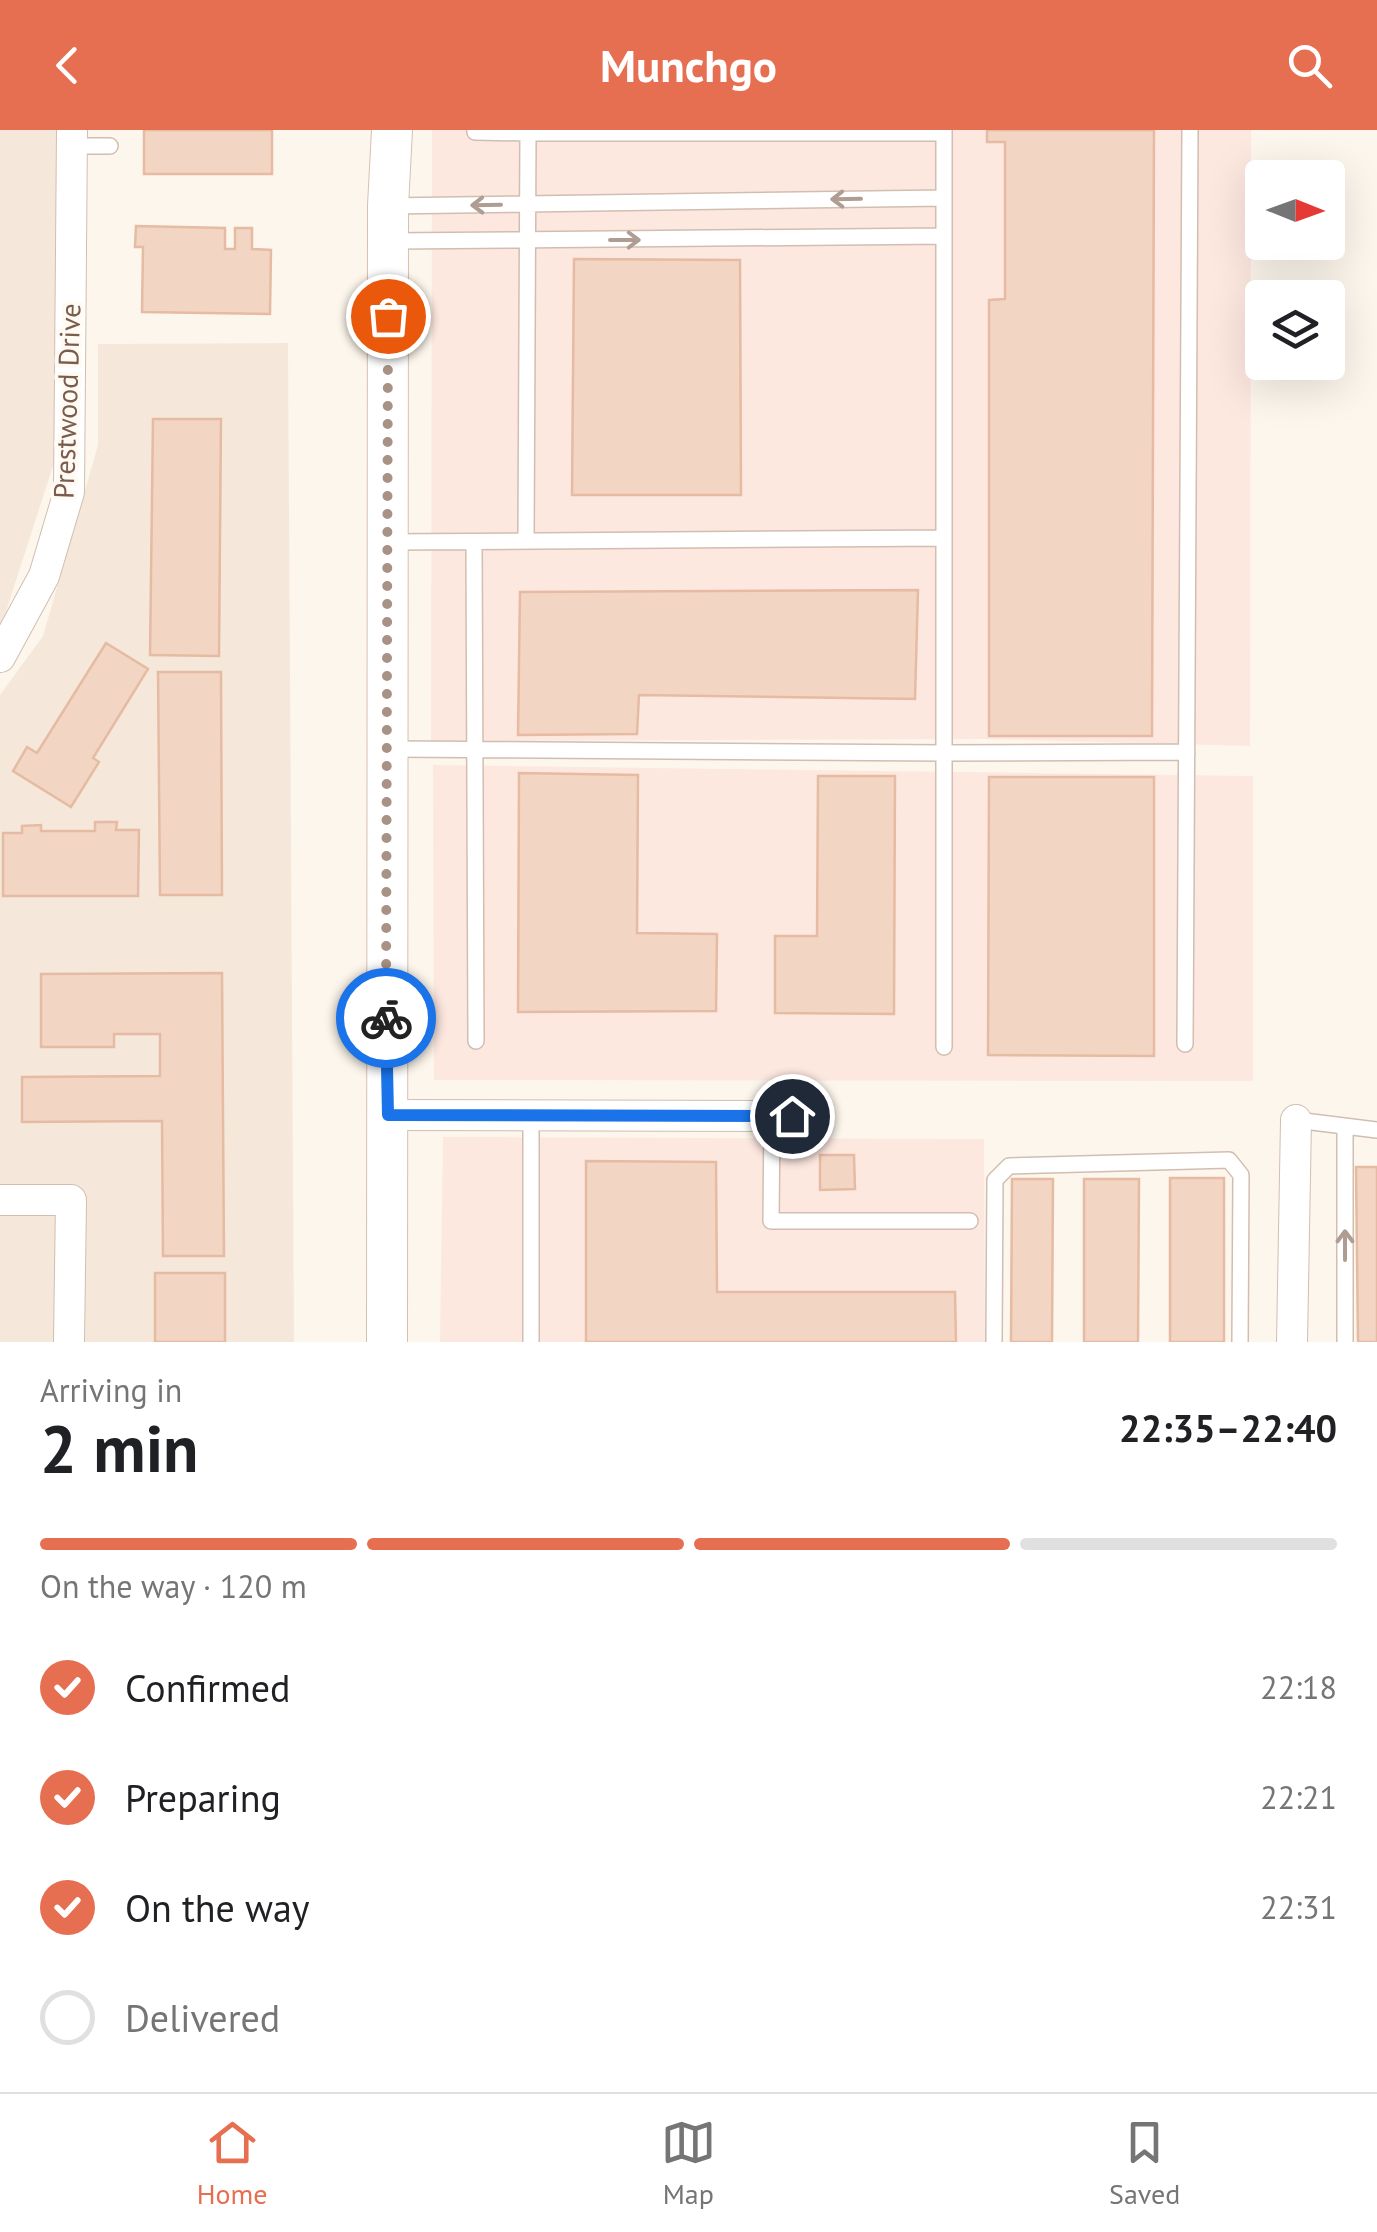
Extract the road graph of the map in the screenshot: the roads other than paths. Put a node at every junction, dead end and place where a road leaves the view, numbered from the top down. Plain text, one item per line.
1 (392, 130) edge
2 (475, 130) edge
3 (1190, 130) edge
4 (944, 131) edge
5 (528, 133) junction
6 (72, 138) edge
7 (110, 146) dead end
8 (944, 198) junction
9 (528, 204) junction
10 (388, 224) junction
11 (943, 236) junction
12 (527, 241) junction
13 (944, 538) junction
14 (526, 541) junction
15 (387, 542) junction
16 (474, 542) junction
17 (0, 657) edge
18 (387, 749) junction
19 (474, 750) junction
20 (1187, 752) junction
21 (945, 753) junction
22 (476, 1041) dead end
23 (1185, 1044) dead end
24 (944, 1046) dead end
25 (388, 1115) junction
26 (531, 1116) junction
27 (772, 1116) junction
28 (813, 1116) dead end
29 (1296, 1120) joint
30 (1345, 1128) junction
31 (1377, 1130) edge
32 (0, 1200) edge
33 (970, 1221) dead end
34 (69, 1342) edge
35 (387, 1342) edge
36 (531, 1342) edge
37 (994, 1342) edge
38 (1240, 1342) edge
39 (1292, 1342) edge
40 (1346, 1342) edge

1 - 10 main road
2 - 5 lane
3 - 20 lane
4 - 5 lane
4 - 8 lane
5 - 9 lane
6 - 7 lane
6 - 17 street, Prestwood Drive
8 -> 9 lane
8 - 11 lane
9 -> 10 lane
9 - 12 lane
10 - 12 lane
10 - 15 main road
12 -> 11 lane
11 - 13 lane
12 - 14 lane
13 - 14 lane
13 - 21 lane
14 - 16 lane
15 - 16 lane
15 - 18 main road
16 - 19 lane
18 - 19 lane
18 - 25 main road
19 - 21 lane
19 - 22 lane
20 - 21 lane
20 - 23 lane
21 - 24 lane
25 - 26 street
25 - 35 main road
26 - 27 street
26 - 36 lane
27 - 28 street
27 - 33 lane
29 - 30 lane
29 - 39 street
30 - 31 lane
40 -> 30 lane
32 - 34 street
37 - 38 lane

